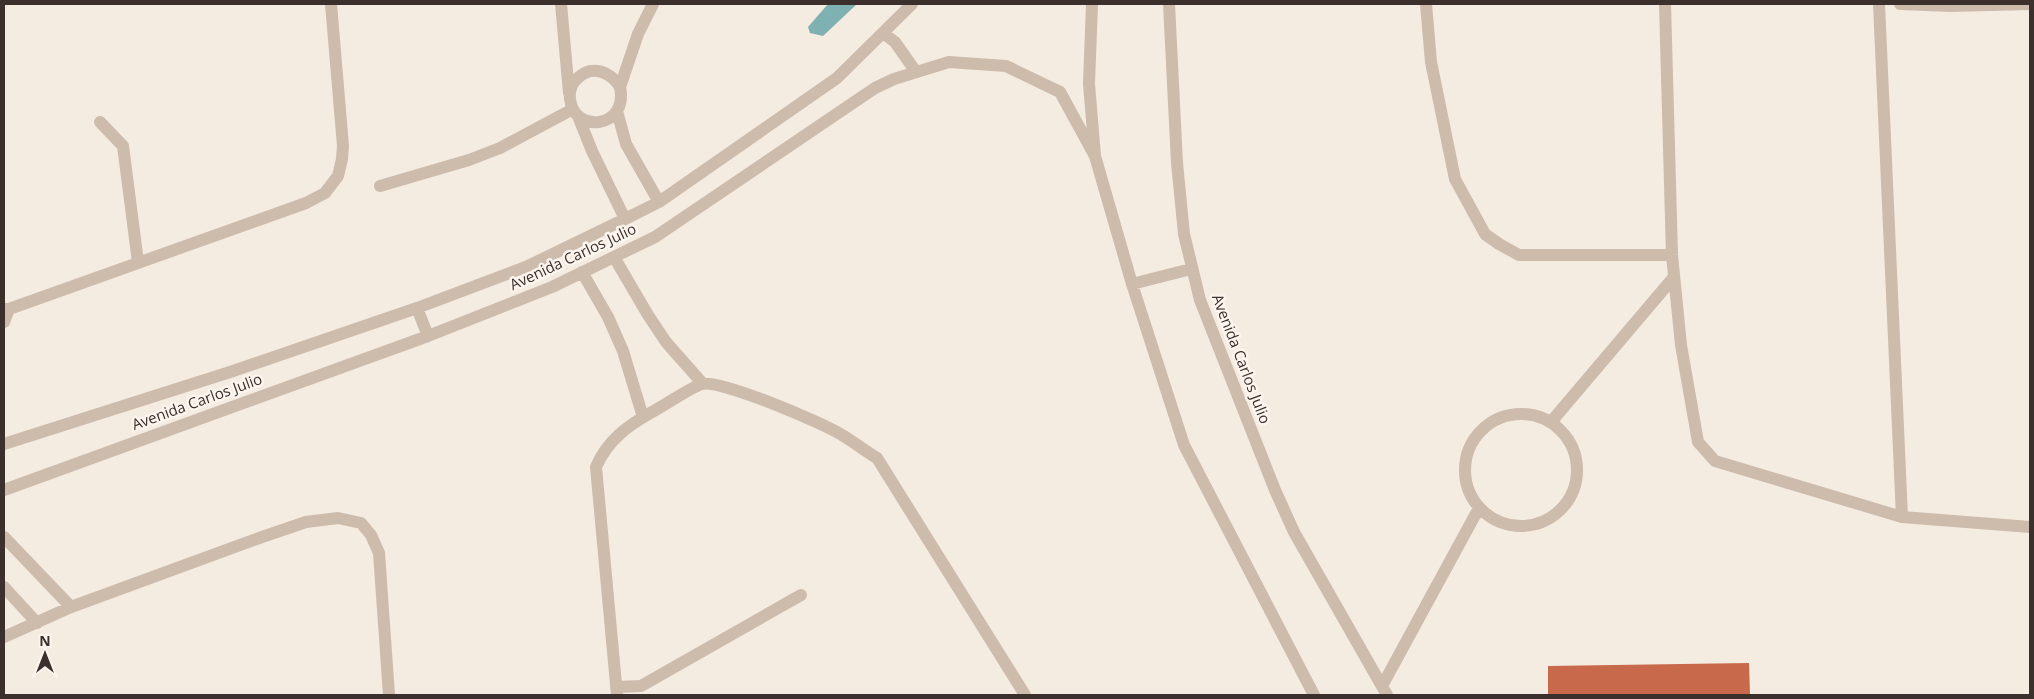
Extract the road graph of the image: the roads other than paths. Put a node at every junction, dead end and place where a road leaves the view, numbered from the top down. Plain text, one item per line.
1 (331, 4) edge
2 (561, 4) edge
3 (653, 4) edge
4 (912, 4) edge
5 (1092, 4) edge
6 (1169, 4) edge
7 (1426, 4) edge
8 (1664, 4) edge
9 (1879, 4) edge
10 (1900, 4) edge
11 (2030, 4) edge
12 (882, 33) junction
13 (916, 72) junction
14 (620, 87) junction
15 (574, 109) junction
16 (617, 112) junction
17 (100, 122) dead end
18 (1095, 156) junction
19 (380, 186) dead end
20 (659, 202) junction
21 (625, 219) junction
22 (1672, 255) junction
23 (614, 256) junction
24 (138, 262) junction
25 (1191, 269) junction
26 (582, 272) junction
27 (1674, 277) junction
28 (1132, 284) junction
29 (417, 308) junction
30 (6, 309) edge
31 (4, 322) edge
32 (428, 336) junction
33 (703, 384) junction
34 (643, 417) junction
35 (1551, 422) junction
36 (4, 444) edge
37 (4, 490) edge
38 (1479, 508) junction
39 (1902, 517) junction
40 (2030, 526) edge
41 (4, 537) edge
42 (4, 587) edge
43 (802, 595) dead end
44 (70, 608) junction
45 (37, 622) junction
46 (4, 637) edge
47 (1384, 690) edge
48 (617, 691) edge
49 (389, 695) edge
50 (1024, 695) edge
51 (1314, 695) edge

1 - 24 street
2 - 15 street
3 - 14 street
4 - 12 street, Avenida Carlos Julio
5 - 18 street, Avenida Carlos Julio
6 - 25 street, Avenida Carlos Julio
7 - 22 street
8 - 22 street
9 - 39 street
10 - 11 street
12 - 13 street
12 - 20 street, Avenida Carlos Julio
13 - 18 street, Avenida Carlos Julio
13 - 23 street, Avenida Carlos Julio
14 - 15 street
14 - 16 street
15 - 16 street
15 - 19 street
15 - 21 street
16 - 20 street
17 - 24 street
18 - 28 street, Avenida Carlos Julio
20 - 21 street, Avenida Carlos Julio
21 - 29 street, Avenida Carlos Julio
22 - 27 street
23 - 26 street, Avenida Carlos Julio
23 - 33 street
24 - 30 street
25 - 28 street
25 - 47 street, Avenida Carlos Julio
26 - 32 street, Avenida Carlos Julio
26 - 34 street
27 - 35 street
27 - 39 street
28 - 51 street, Avenida Carlos Julio
29 - 32 street
29 - 36 street, Avenida Carlos Julio
30 - 31 street
32 - 37 street, Avenida Carlos Julio
33 - 34 street
33 - 50 street
34 - 48 street
35 - 38 street
35 - 38 street
38 - 47 street
39 - 40 street
41 - 44 street
42 - 45 street
43 - 48 street
44 - 45 street
44 - 49 street
45 - 46 street

